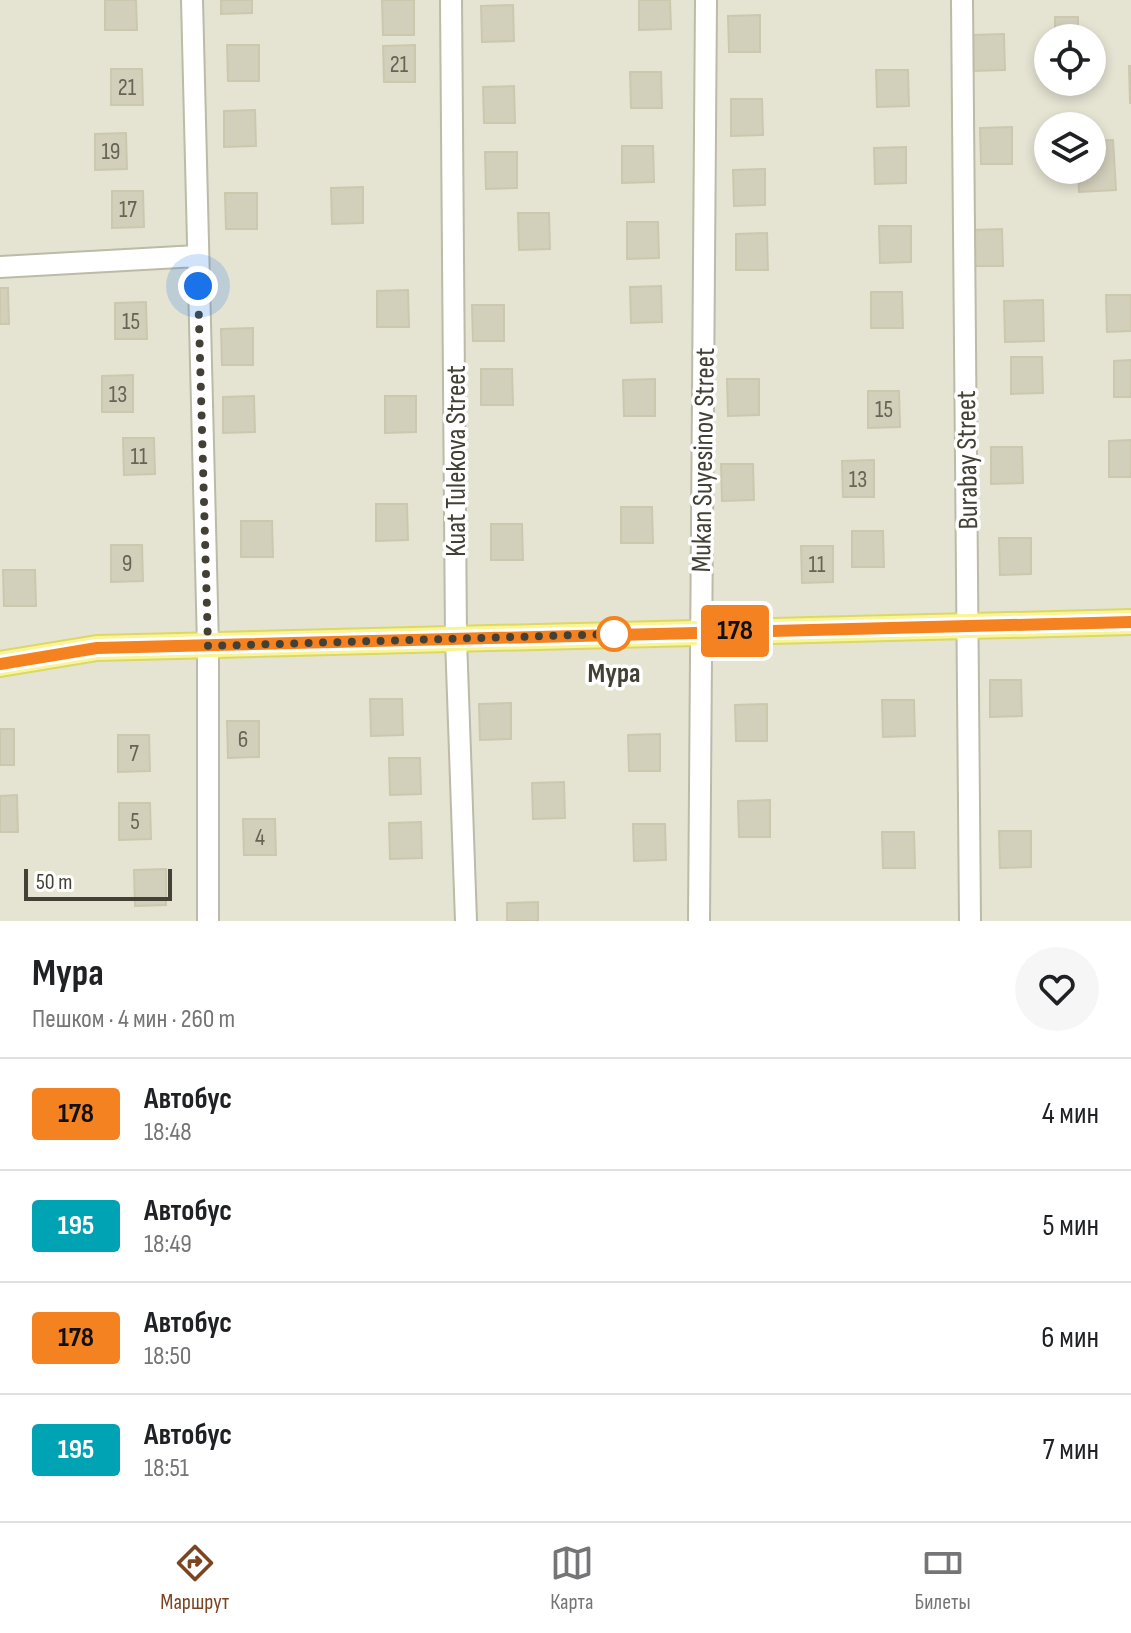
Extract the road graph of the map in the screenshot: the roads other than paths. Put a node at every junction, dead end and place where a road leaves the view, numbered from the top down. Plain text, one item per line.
1 (192, 0) edge
2 (451, 0) edge
3 (706, 0) edge
4 (962, 0) edge
5 (197, 256) junction
6 (0, 267) edge
7 (1131, 622) edge
8 (968, 625) junction
9 (700, 632) junction
10 (456, 639) junction
11 (208, 646) junction
12 (0, 664) edge
13 (208, 921) edge
14 (466, 921) edge
15 (699, 921) edge
16 (970, 921) edge

1 - 5 street
2 - 10 street, Kuat Tulekova Street
3 - 9 street, Mukan Suyesinov Street
4 - 8 street, Burabay Street
5 - 6 street
5 - 11 street
7 - 8 main road
8 - 9 main road
8 - 16 street, Burabay Street
9 - 10 main road
9 - 15 street, Mukan Suyesinov Street
10 - 11 main road
10 - 14 street, Kuat Tulekova Street
11 - 12 main road
11 - 13 street

